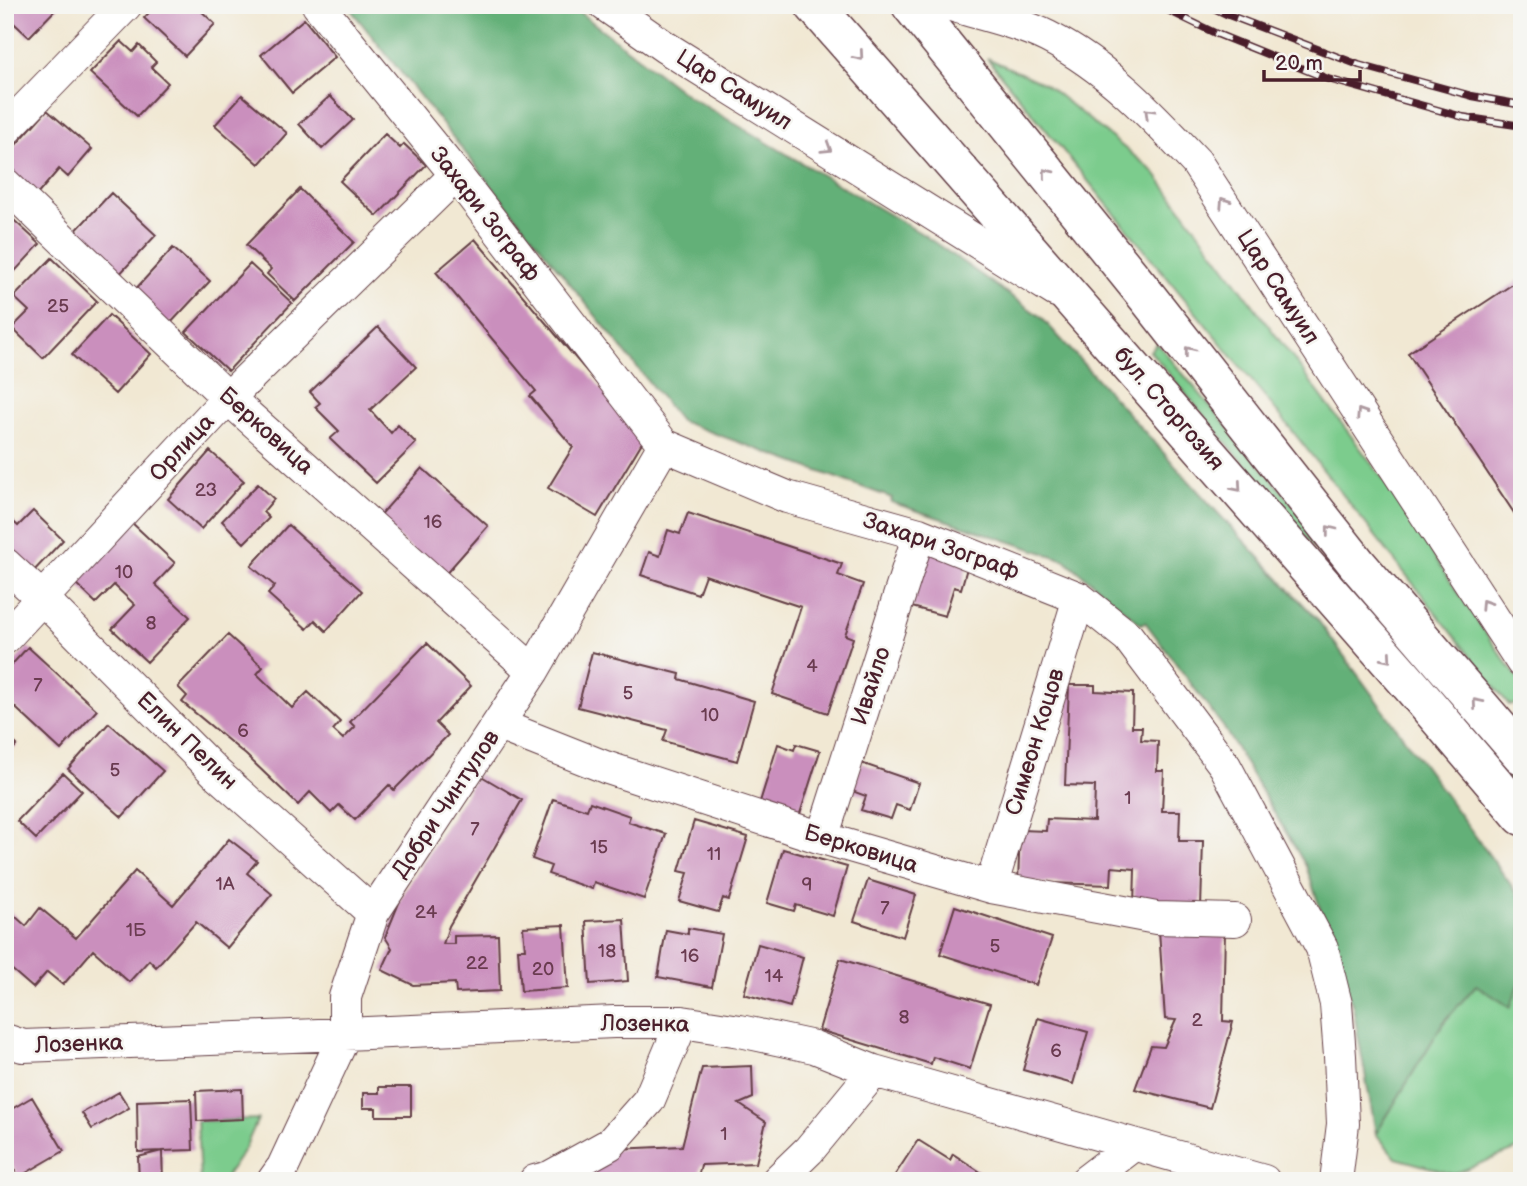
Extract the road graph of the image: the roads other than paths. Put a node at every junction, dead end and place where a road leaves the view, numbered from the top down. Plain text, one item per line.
1 (126, 5) edge
2 (318, 5) edge
3 (605, 5) edge
4 (814, 5) edge
5 (911, 5) edge
6 (950, 5) edge
7 (5, 130) edge
8 (456, 175) junction
9 (5, 184) edge
10 (1080, 306) junction
11 (228, 398) junction
12 (664, 445) junction
13 (919, 534) junction
14 (5, 564) edge
15 (1079, 598) junction
16 (43, 599) junction
17 (5, 638) edge
18 (1522, 662) edge
19 (533, 671) junction
20 (499, 725) junction
21 (1522, 755) edge
22 (1522, 816) edge
23 (822, 838) junction
24 (991, 887) junction
25 (373, 913) junction
26 (1235, 920) dead end
27 (682, 1022) junction
28 (345, 1034) junction
29 (11, 1050) edge
30 (874, 1071) junction
31 (1133, 1145) junction
32 (273, 1181) edge
33 (535, 1181) edge
34 (777, 1181) edge
35 (1086, 1181) edge
36 (1264, 1181) edge
37 (1336, 1181) edge

1 - 7 street
2 - 8 street, Захари Зограф
3 -> 10 street, Цар Самуил
4 -> 10 main road, бул. Сторгозия
21 -> 5 main road
18 -> 6 street, Цар Самуил
8 - 11 street, Орлица
8 - 12 street, Захари Зограф
9 - 11 street, Берковица
10 -> 22 main road, бул. Сторгозия
11 - 16 street, Орлица
11 - 19 street, Берковица
12 - 13 street, Захари Зограф
12 - 19 street, Добри Чинтулов
13 - 15 street, Захари Зограф
13 - 23 street, Ивайло
14 - 16 street, Елин Пелин
15 - 24 street, Симеон Коцов
15 - 37 street, Захари Зограф
16 - 17 street, Орлица
16 - 25 street, Елин Пелин
19 - 20 street, Добри Чинтулов
20 - 23 street, Берковица
20 - 25 street, Добри Чинтулов
23 - 24 street, Берковица
24 - 26 street, Берковица
25 - 28 street, Добри Чинтулов
27 - 28 street, Лозенка
27 - 30 street, Лозенка
27 - 33 street
28 - 29 street, Лозенка
28 - 32 street, Добри Чинтулов
30 - 31 street, Лозенка
30 - 34 street
31 - 35 street
31 - 36 street, Лозенка

